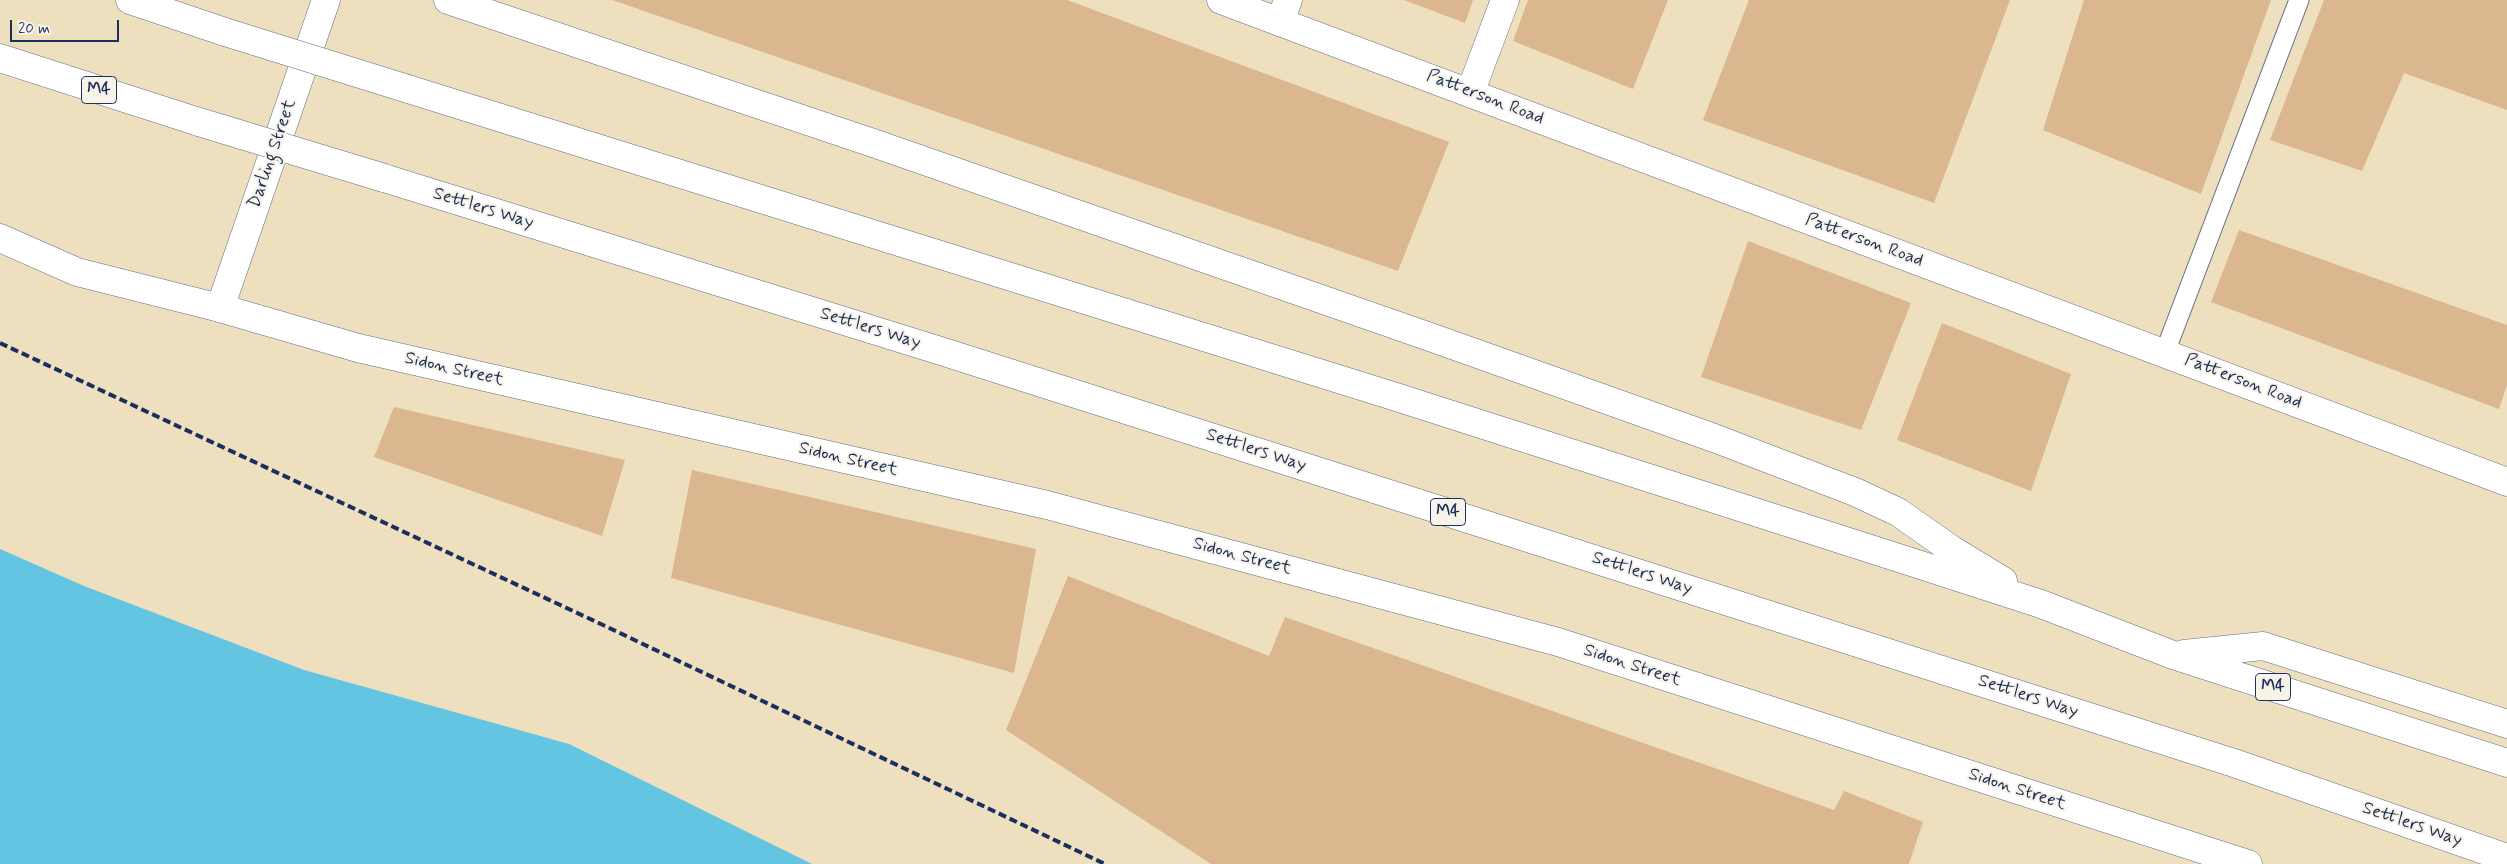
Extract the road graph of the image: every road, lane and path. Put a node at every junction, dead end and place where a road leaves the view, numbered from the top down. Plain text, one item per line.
1 (130, 0) edge
2 (326, 0) edge
3 (448, 0) edge
4 (1221, 0) edge
5 (1505, 0) edge
6 (2299, 0) edge
7 (1284, 11) edge
8 (0, 58) edge
9 (1470, 93) junction
10 (0, 238) edge
11 (220, 308) junction
12 (2165, 352) junction
13 (2506, 478) edge
14 (2040, 604) junction
15 (2173, 655) junction
16 (2507, 724) edge
17 (2507, 764) edge
18 (2507, 858) edge
19 (2248, 864) edge

1 - 14 main road, M4, bridge
2 - 11 main road, Darling Street
3 - 14 main road
4 - 7 main road, Patterson Road
5 - 9 main road
6 - 12 lane
7 - 9 main road, Patterson Road
8 - 18 main road, Settlers Way / M4, bridge
9 - 12 main road, Patterson Road
10 - 11 main road, Sidon Street
11 - 19 main road, Sidon Street
12 - 13 main road, Patterson Road
14 - 15 main road, M4
15 - 16 main road
15 - 17 main road, M4

